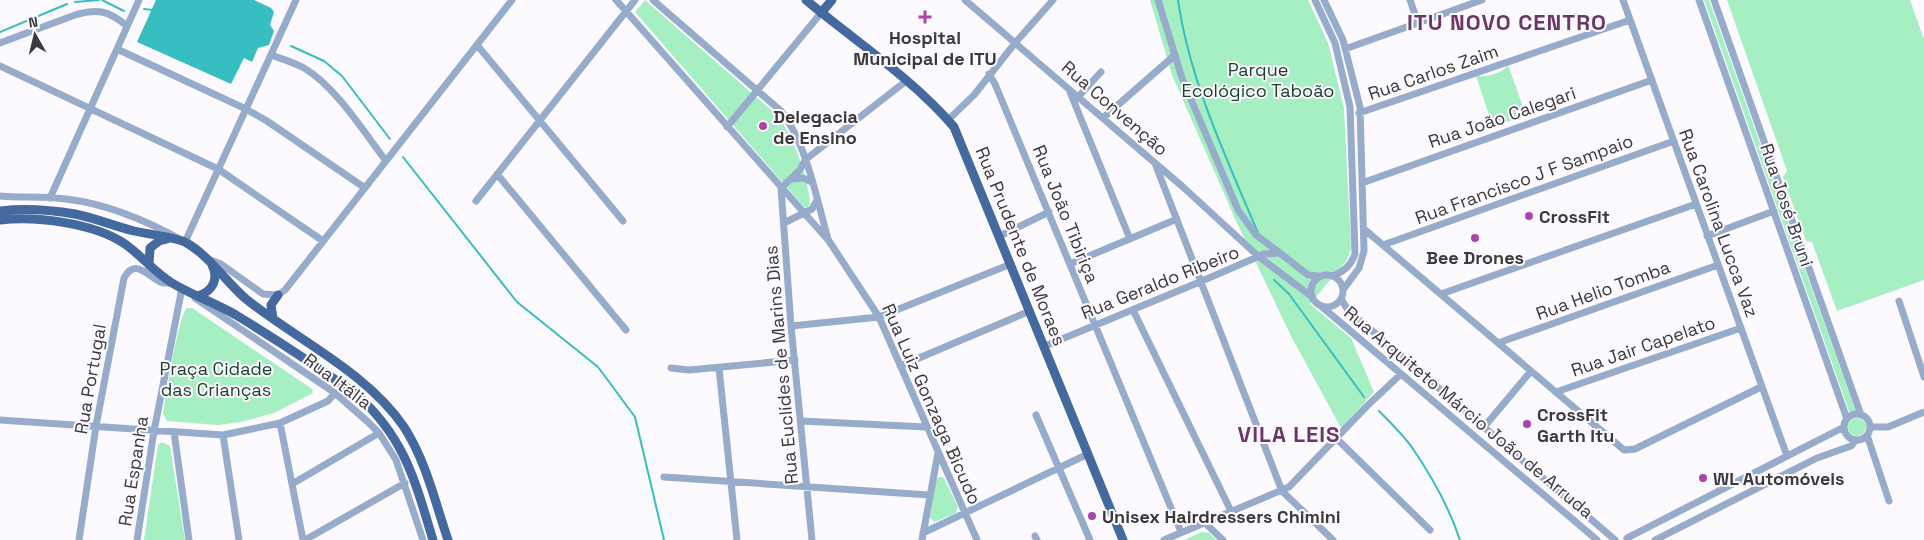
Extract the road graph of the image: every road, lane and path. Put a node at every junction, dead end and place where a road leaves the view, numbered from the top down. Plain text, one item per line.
1 (139, 0) edge
2 (296, 0) edge
3 (512, 0) edge
4 (616, 0) edge
5 (635, 0) edge
6 (653, 0) edge
7 (806, 0) edge
8 (832, 0) edge
9 (965, 0) edge
10 (1053, 0) edge
11 (1158, 0) edge
12 (1314, 0) edge
13 (1324, 0) edge
14 (1410, 0) edge
15 (1482, 0) edge
16 (1624, 0) edge
17 (1699, 0) edge
18 (1714, 0) edge
19 (626, 12) junction
20 (821, 13) junction
21 (1630, 20) junction
22 (1418, 23) junction
23 (127, 26) junction
24 (1016, 42) junction
25 (0, 43) edge
26 (477, 45) junction
27 (117, 49) junction
28 (1345, 49) junction
29 (271, 55) junction
30 (1175, 55) junction
31 (0, 66) edge
32 (1100, 72) dead end
33 (989, 74) junction
34 (1652, 80) junction
35 (906, 81) junction
36 (1069, 89) junction
37 (758, 90) junction
38 (1078, 97) junction
39 (90, 109) junction
40 (246, 109) junction
41 (1359, 113) junction
42 (1103, 118) junction
43 (540, 120) junction
44 (948, 120) junction
45 (727, 127) junction
46 (1674, 141) junction
47 (386, 160) junction
48 (805, 160) junction
49 (1155, 163) junction
50 (218, 169) junction
51 (497, 174) junction
52 (792, 179) junction
53 (812, 182) junction
54 (1362, 183) junction
55 (1183, 187) junction
56 (365, 188) junction
57 (781, 188) junction
58 (1168, 194) junction
59 (0, 196) edge
60 (50, 198) junction
61 (817, 200) junction
62 (476, 201) dead end
63 (1696, 204) junction
64 (0, 211) edge
65 (1774, 211) junction
66 (1049, 212) junction
67 (804, 214) junction
68 (1177, 219) junction
69 (0, 220) edge
70 (623, 221) dead end
71 (784, 223) junction
72 (1364, 229) junction
73 (1000, 236) junction
74 (1708, 236) junction
75 (170, 238) junction
76 (1130, 238) junction
77 (324, 241) junction
78 (829, 241) junction
79 (185, 242) junction
80 (1383, 245) junction
81 (1280, 253) junction
82 (1256, 258) junction
83 (206, 259) junction
84 (1011, 264) junction
85 (1070, 264) junction
86 (149, 265) junction
87 (1718, 265) junction
88 (1319, 276) junction
89 (1333, 276) junction
90 (1202, 281) junction
91 (171, 282) junction
92 (182, 288) junction
93 (1344, 290) junction
94 (1441, 294) junction
95 (278, 295) junction
96 (198, 296) junction
97 (1311, 296) junction
98 (1341, 299) junction
99 (1899, 301) dead end
100 (1321, 306) junction
101 (1133, 310) junction
102 (1030, 311) junction
103 (878, 317) junction
104 (273, 319) junction
105 (1095, 325) junction
106 (792, 326) junction
107 (1741, 328) junction
108 (626, 330) dead end
109 (1498, 343) junction
110 (1044, 346) junction
111 (795, 360) junction
112 (900, 366) junction
113 (671, 368) dead end
114 (719, 368) junction
115 (1531, 371) junction
116 (1401, 374) junction
117 (1924, 377) edge
118 (1761, 386) junction
119 (1556, 392) junction
120 (335, 393) junction
121 (1924, 412) edge
122 (1036, 415) dead end
123 (1861, 415) junction
124 (0, 420) edge
125 (801, 421) junction
126 (280, 423) junction
127 (1846, 423) junction
128 (96, 426) junction
129 (926, 427) junction
130 (1484, 427) junction
131 (1870, 427) junction
132 (154, 431) junction
133 (174, 432) junction
134 (378, 433) junction
135 (223, 435) junction
136 (1867, 435) junction
137 (1337, 439) junction
138 (1856, 440) junction
139 (938, 453) junction
140 (1088, 454) junction
141 (1787, 456) junction
142 (1059, 468) junction
143 (664, 477) dead end
144 (732, 482) junction
145 (405, 483) junction
146 (292, 484) junction
147 (807, 487) junction
148 (1282, 491) junction
149 (929, 495) junction
150 (1888, 501) dead end
151 (1231, 512) junction
152 (965, 513) junction
153 (925, 518) junction
154 (1205, 523) junction
155 (937, 526) junction
156 (1430, 530) dead end
157 (1178, 535) edge
158 (922, 537) edge
159 (422, 538) edge
160 (1628, 539) edge
161 (79, 540) edge
162 (137, 540) edge
163 (189, 540) edge
164 (239, 540) edge
165 (304, 540) edge
166 (414, 540) edge
167 (433, 540) edge
168 (448, 540) edge
169 (737, 540) edge
170 (812, 540) edge
171 (977, 540) edge
172 (1090, 540) edge
173 (1123, 540) edge
174 (1164, 540) edge
175 (1223, 540) edge
176 (1333, 540) edge
177 (1597, 540) edge
178 (1616, 540) edge
179 (1655, 540) edge

1 - 23 street
2 - 29 street
3 - 26 street
4 - 19 street, Rua Luiz Gonzaga Bicudo
5 - 19 street
6 - 37 street
7 - 20 main road, Rua Prudente de Moraes
8 - 20 main road
9 - 24 street, Rua Convenção
10 - 24 street
11 - 30 street
12 - 89 street
13 - 28 street
14 - 22 street
15 - 22 street
16 - 21 street, Rua Carolina Lucca Vaz
17 - 65 street, Rua José Bruni
18 - 123 street, Rua José Bruni
19 - 43 street
19 - 45 street, Rua Luiz Gonzaga Bicudo
20 - 35 main road, Rua Prudente de Moraes
20 - 37 street
21 - 34 street, Rua Carolina Lucca Vaz
21 - 41 street, Rua Carlos Zaim
22 - 28 street
23 - 25 street
23 - 27 street
24 - 33 street
24 - 36 street, Rua Convenção
26 - 43 street
26 - 47 street
27 - 39 street
27 - 40 street
28 - 41 street
29 - 40 street
29 - 47 street
30 - 42 street
30 - 81 street
31 - 39 street
32 - 38 street
33 - 44 street
33 - 66 street, Rua João Tibiriça
34 - 46 street, Rua Carolina Lucca Vaz
34 - 54 street, Rua João Calegari
35 - 44 main road, Rua Prudente de Moraes
35 - 48 street
36 - 38 street, Rua Convenção
36 - 76 street
37 - 45 street
37 - 48 street
38 - 42 street, Rua Convenção
39 - 50 street
39 - 60 street
40 - 50 street
40 - 56 street
41 - 54 street
42 - 49 street, Rua Convenção
43 - 51 street
43 - 70 street
44 - 73 main road, Rua Prudente de Moraes
45 - 57 street, Rua Luiz Gonzaga Bicudo
46 - 63 street, Rua Carolina Lucca Vaz
46 - 80 street, Rua Francisco J F Sampaio
47 - 56 street
48 - 52 street
48 - 53 street
49 - 55 street, Rua Convenção
49 - 58 street
50 - 77 street
50 - 79 street
51 - 62 street
51 - 108 street
52 - 53 street
52 - 57 street
53 - 61 street
54 - 72 street
55 - 58 street
55 - 82 street, Rua Convenção
56 - 77 street
57 - 67 street, Rua Luiz Gonzaga Bicudo
57 - 71 street, Rua Euclídes de Marins Dias
58 - 68 street
59 - 60 street
60 - 79 street
61 - 67 street
61 - 78 street
63 - 74 street, Rua Carolina Lucca Vaz
63 - 94 street
64 - 75 main road
65 - 74 street
65 - 127 street, Rua José Bruni
66 - 73 street
66 - 85 street, Rua João Tibiriça
67 - 71 street
67 - 78 street, Rua Luiz Gonzaga Bicudo
68 - 76 street
68 - 90 street
69 - 86 main road
71 - 106 street, Rua Euclídes de Marins Dias
72 - 80 street
72 - 93 street
73 - 84 main road, Rua Prudente de Moraes
74 - 87 street, Rua Carolina Lucca Vaz
75 - 79 main road
75 - 86 main road
76 - 85 street
77 - 95 street
78 - 103 street, Rua Luiz Gonzaga Bicudo
79 - 83 main road
80 - 94 street
81 - 82 street
81 - 88 street
82 - 90 street, Rua Geraldo Ribeiro
82 - 97 street
83 - 95 street
83 - 96 main road
83 - 104 main road
84 - 102 main road, Rua Prudente de Moraes
84 - 103 street
85 - 105 street, Rua João Tibiriça
86 - 91 main road
87 - 107 street, Rua Carolina Lucca Vaz
87 - 109 street, Rua Helio Tomba
88 - 89 street
88 - 97 street
89 - 93 street
90 - 101 street, Rua Geraldo Ribeiro
90 - 148 street
91 - 92 main road
91 - 128 street, Rua Portugal
92 - 96 main road
92 - 120 street, Rua Itália
92 - 132 street, Rua Espanha
93 - 98 street
94 - 109 street
95 - 104 main road
96 - 167 main road
97 - 100 street
98 - 100 street
98 - 130 street, Rua Arquiteto Márcio João de Arruda
99 - 117 street
100 - 116 street, Rua Arquiteto Márcio João de Arruda
101 - 105 street, Rua Geraldo Ribeiro
101 - 151 street
102 - 110 main road, Rua Prudente de Moraes
102 - 112 street
103 - 106 street
103 - 112 street, Rua Luiz Gonzaga Bicudo
104 - 168 main road
105 - 110 street, Rua Geraldo Ribeiro
105 - 157 street, Rua João Tibiriça
106 - 111 street, Rua Euclídes de Marins Dias
107 - 118 street, Rua Carolina Lucca Vaz
107 - 119 street, Rua Jair Capelato
109 - 115 street
110 - 140 main road, Rua Prudente de Moraes
111 - 114 street
111 - 125 street, Rua Euclídes de Marins Dias
112 - 129 street, Rua Luiz Gonzaga Bicudo
113 - 114 street
114 - 144 street
115 - 119 street
115 - 130 street
116 - 137 street
116 - 177 street, Rua Arquiteto Márcio João de Arruda
118 - 119 street
118 - 141 street, Rua Carolina Lucca Vaz
120 - 126 street
120 - 134 street, Rua Itália
121 - 131 street
122 - 142 street
123 - 127 street
123 - 131 street
124 - 128 street
125 - 129 street
125 - 147 street, Rua Euclídes de Marins Dias
126 - 135 street
126 - 146 street
127 - 138 street
127 - 141 street
128 - 132 street
128 - 161 street, Rua Portugal
129 - 139 street, Rua Luiz Gonzaga Bicudo
130 - 178 street, Rua Arquiteto Márcio João de Arruda
131 - 136 street
132 - 133 street
132 - 162 street, Rua Espanha
133 - 135 street
133 - 163 street
134 - 145 street, Rua Itália
134 - 146 street
135 - 164 street
136 - 138 street
136 - 150 street
137 - 148 street
137 - 156 street
138 - 179 street
139 - 149 street
139 - 152 street, Rua Luiz Gonzaga Bicudo
140 - 142 street
140 - 173 main road, Rua Prudente de Moraes
141 - 160 street
142 - 152 street
142 - 172 street
143 - 144 street
144 - 147 street
144 - 169 street
145 - 159 street, Rua Itália
145 - 165 street
146 - 165 street
147 - 149 street
147 - 170 street, Rua Euclídes de Marins Dias
148 - 151 street
148 - 176 street
149 - 153 street
151 - 154 street
152 - 155 street
152 - 171 street, Rua Luiz Gonzaga Bicudo
153 - 155 street
153 - 158 street
154 - 157 street
154 - 175 street
155 - 158 street
157 - 174 street
159 - 166 street
160 - 178 street

